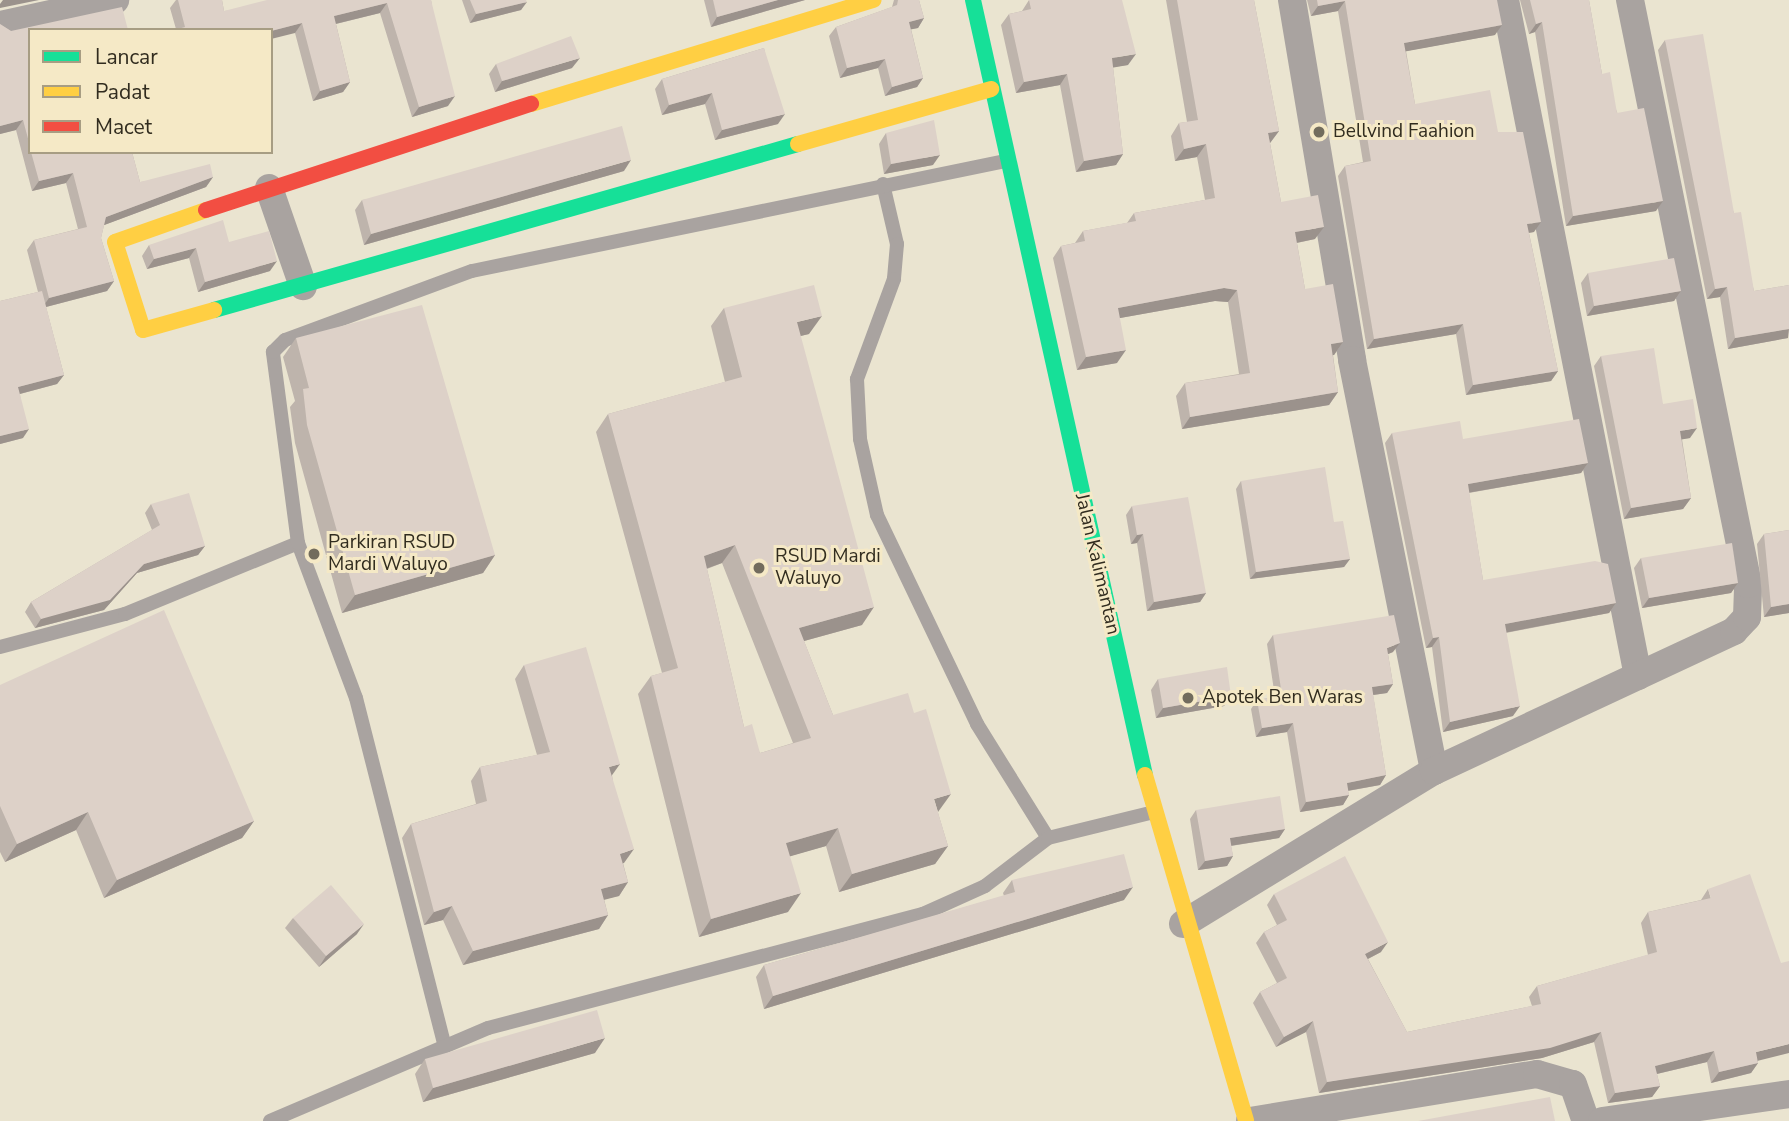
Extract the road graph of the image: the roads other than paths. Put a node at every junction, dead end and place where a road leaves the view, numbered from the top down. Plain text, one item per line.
1 (115, 0) edge
2 (874, 0) edge
3 (973, 0) edge
4 (1292, 0) edge
5 (1505, 0) edge
6 (1630, 0) edge
7 (0, 25) edge
8 (991, 89) junction
9 (1005, 161) junction
10 (883, 184) junction
11 (269, 188) junction
12 (303, 286) junction
13 (298, 543) junction
14 (0, 648) edge
15 (1638, 676) junction
16 (1434, 771) junction
17 (1153, 813) junction
18 (1048, 838) junction
19 (1183, 924) junction
20 (445, 1046) junction
21 (1789, 1094) edge
22 (270, 1121) edge
23 (1248, 1121) edge
24 (1586, 1121) edge
25 (1602, 1121) edge

1 - 7 street
2 - 11 main road
3 - 8 main road, Jalan Kalimantan
4 - 16 street
5 - 15 street
6 - 15 street
8 - 9 main road, Jalan Kalimantan
8 - 12 main road
9 - 10 lane
9 - 17 main road, Jalan Kalimantan
10 - 13 lane
10 - 18 lane
11 - 12 street
11 - 12 main road
13 - 14 lane
13 - 20 lane
15 - 16 street
16 - 19 street
17 - 18 lane
17 - 19 main road, Jalan Kalimantan
18 - 20 lane
19 - 23 main road, Jalan Kalimantan
20 - 22 lane
21 - 25 street
23 - 24 street

